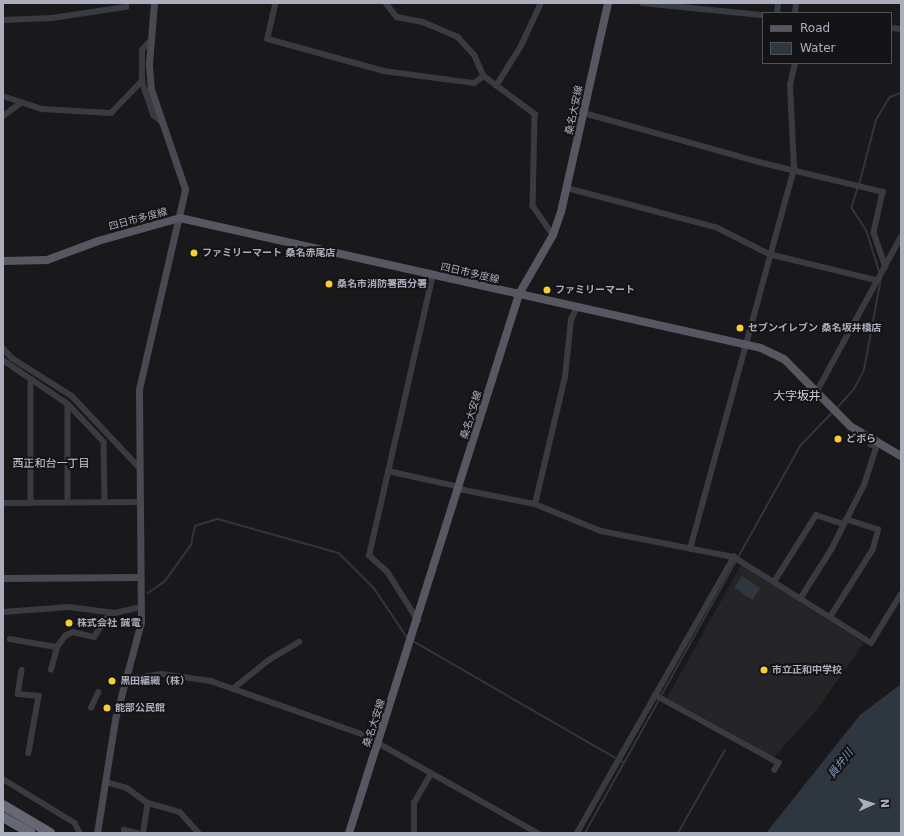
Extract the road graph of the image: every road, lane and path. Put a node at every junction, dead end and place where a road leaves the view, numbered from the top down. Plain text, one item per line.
1 (126, 3) edge
2 (154, 3) edge
3 (276, 3) edge
4 (386, 3) edge
5 (541, 3) edge
6 (608, 3) edge
7 (642, 3) edge
8 (688, 5) edge
9 (762, 15) edge
10 (3, 20) edge
11 (150, 41) junction
12 (794, 64) edge
13 (484, 76) junction
14 (142, 81) junction
15 (496, 86) junction
16 (3, 96) edge
17 (21, 103) junction
18 (584, 113) junction
19 (3, 116) edge
20 (162, 122) junction
21 (794, 168) junction
22 (567, 188) junction
23 (180, 218) junction
24 (553, 235) junction
25 (901, 237) edge
26 (769, 254) junction
27 (3, 261) edge
28 (884, 269) junction
29 (433, 274) junction
30 (877, 279) junction
31 (519, 294) junction
32 (577, 307) junction
33 (746, 345) junction
34 (3, 348) edge
35 (3, 360) edge
36 (31, 380) junction
37 (817, 391) junction
38 (68, 404) junction
39 (872, 440) junction
40 (901, 456) edge
41 (137, 465) junction
42 (388, 471) junction
43 (459, 488) junction
44 (68, 502) junction
45 (105, 502) junction
46 (138, 502) junction
47 (3, 503) edge
48 (31, 503) junction
49 (535, 504) junction
50 (845, 522) junction
51 (690, 549) junction
52 (737, 559) junction
53 (139, 577) junction
54 (3, 578) edge
55 (774, 582) junction
56 (901, 594) edge
57 (800, 599) junction
58 (140, 607) junction
59 (3, 612) edge
60 (110, 613) junction
61 (830, 617) junction
62 (418, 621) junction
63 (10, 639) dead end
64 (299, 642) dead end
65 (57, 646) junction
66 (22, 670) dead end
67 (51, 670) dead end
68 (126, 679) junction
69 (234, 688) junction
70 (98, 693) dead end
71 (659, 697) junction
72 (91, 708) dead end
73 (378, 742) junction
74 (29, 753) dead end
75 (775, 770) dead end
76 (431, 773) junction
77 (3, 779) edge
78 (106, 782) junction
79 (148, 803) junction
80 (3, 805) edge
81 (3, 817) edge
82 (31, 833) edge
83 (50, 833) edge
84 (80, 833) edge
85 (97, 833) edge
86 (124, 833) edge
87 (137, 833) edge
88 (143, 833) edge
89 (199, 833) edge
90 (348, 833) edge
91 (414, 833) edge
92 (538, 833) edge
93 (577, 833) edge

1 - 10 street
2 - 11 street
3 - 13 street
4 - 13 street
5 - 15 street
6 - 18 main road, 桑名大安線
7 - 8 street
8 - 9 street
11 - 14 street
11 - 20 street
12 - 21 street
13 - 15 street
14 - 17 street
14 - 20 street
15 - 24 street
16 - 17 street
17 - 19 street
18 - 21 street
18 - 22 main road, 桑名大安線
20 - 23 street
21 - 26 street
21 - 28 street
22 - 24 main road, 桑名大安線
22 - 26 street
23 - 27 main road, 四日市多度線
23 - 29 main road, 四日市多度線
23 - 41 street
24 - 31 main road, 桑名大安線
25 - 28 street
26 - 30 street
26 - 33 street
28 - 30 street
29 - 31 main road, 四日市多度線
29 - 42 street
30 - 37 street
31 - 32 main road, 四日市多度線
31 - 43 main road, 桑名大安線
32 - 33 main road, 四日市多度線
32 - 49 street
33 - 37 main road, 四日市多度線
33 - 51 street
34 - 41 street
35 - 36 street
36 - 38 street
36 - 48 street
37 - 39 main road, 四日市多度線
38 - 44 street
38 - 45 street
39 - 40 main road, 四日市多度線
39 - 50 street
41 - 46 street
42 - 43 street
42 - 62 street
43 - 49 street
43 - 62 main road, 桑名大安線
44 - 45 street
44 - 48 street
45 - 46 street
46 - 53 street
47 - 48 street
49 - 51 street
50 - 55 street
50 - 57 street
50 - 61 street
51 - 52 street
52 - 55 street
52 - 71 street
53 - 54 street
53 - 58 street
55 - 57 street
56 - 61 street
57 - 61 street
58 - 60 street
58 - 68 street
59 - 60 street
60 - 65 street
62 - 73 main road, 桑名大安線
63 - 65 street
64 - 69 street
65 - 67 street
66 - 74 street
68 - 69 street
68 - 78 street
69 - 73 street
70 - 72 street
71 - 75 street
71 - 93 street
73 - 76 street
73 - 90 main road, 桑名大安線
76 - 91 street
76 - 92 street
77 - 84 street
78 - 79 street
78 - 85 street
79 - 88 street
79 - 89 street
80 - 83 highway
81 - 82 highway
86 - 87 street

